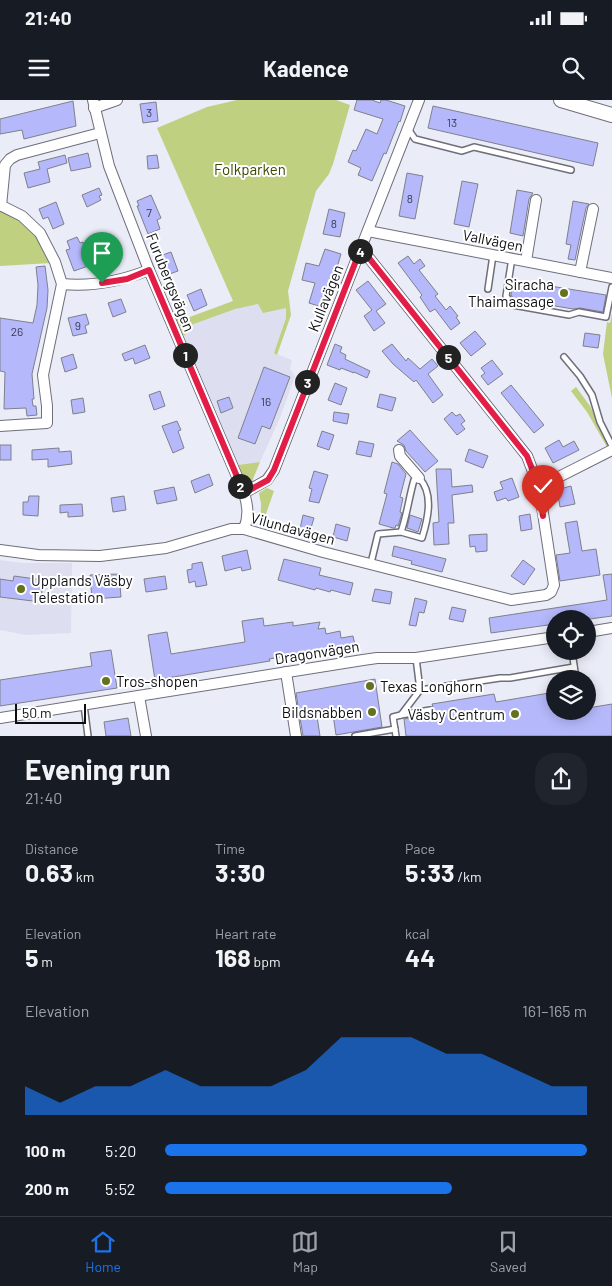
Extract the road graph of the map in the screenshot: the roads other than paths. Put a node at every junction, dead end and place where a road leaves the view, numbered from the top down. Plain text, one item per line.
1 (117, 100) edge
2 (419, 100) edge
3 (562, 100) edge
4 (94, 104) edge
5 (612, 115) edge
6 (407, 128) junction
7 (100, 133) junction
8 (571, 170) dead end
9 (536, 200) dead end
10 (1, 206) edge
11 (593, 209) dead end
12 (368, 231) junction
13 (361, 248) junction
14 (493, 255) junction
15 (512, 258) junction
16 (526, 261) junction
17 (149, 270) junction
18 (580, 272) junction
19 (612, 278) edge
20 (62, 284) junction
21 (612, 287) edge
22 (488, 289) dead end
23 (564, 358) dead end
24 (0, 426) edge
25 (612, 446) edge
26 (399, 450) dead end
27 (612, 450) edge
28 (419, 478) junction
29 (539, 487) junction
30 (244, 493) junction
31 (244, 529) junction
32 (401, 532) junction
33 (0, 550) edge
34 (371, 563) junction
35 (612, 628) edge
36 (596, 631) edge
37 (546, 638) edge
38 (416, 658) junction
39 (573, 660) edge
40 (574, 667) junction
41 (574, 670) edge
42 (286, 672) junction
43 (420, 690) junction
44 (139, 696) junction
45 (84, 705) junction
46 (430, 710) dead end
47 (402, 715) junction
48 (0, 718) edge
49 (395, 729) junction
50 (88, 736) edge
51 (146, 736) edge
52 (296, 736) edge
53 (355, 736) edge
54 (359, 736) edge
55 (396, 736) edge

1 - 4 street
2 - 6 street, Kullavägen
3 - 5 street
4 - 7 street, Furubergsvägen
6 - 8 lane
6 - 12 street, Kullavägen
7 - 10 street
7 - 17 street, Furubergsvägen
9 - 16 street
10 - 20 street
11 - 18 street
12 - 13 street, Kullavägen
12 - 14 street, Vallvägen
13 - 29 street
13 - 30 street, Kullavägen
14 - 15 street, Vallvägen
14 - 22 lane
15 - 16 street, Vallvägen
15 - 21 lane
16 - 18 street, Vallvägen
17 - 20 street
17 - 30 street, Furubergsvägen
18 - 19 street, Vallvägen
20 - 24 street
23 - 25 lane
26 - 28 street
27 - 29 street
28 - 32 lane
28 - 32 lane
29 - 34 street, Vilundavägen
30 - 31 street, Furubergsvägen
31 - 33 street, Vilundavägen
31 - 34 street, Vilundavägen
32 - 34 lane
35 - 36 street
37 - 38 street, Dragonvägen
38 - 42 street, Dragonvägen
38 - 43 lane
39 - 40 lane
40 - 41 lane
40 - 43 lane
42 - 44 street, Dragonvägen
42 - 52 street
43 - 47 lane
44 - 45 street, Dragonvägen
44 - 51 street
45 - 48 street, Dragonvägen
45 - 50 lane
46 - 47 lane
47 - 49 lane
49 - 54 lane
49 - 55 lane
53 - 54 lane

